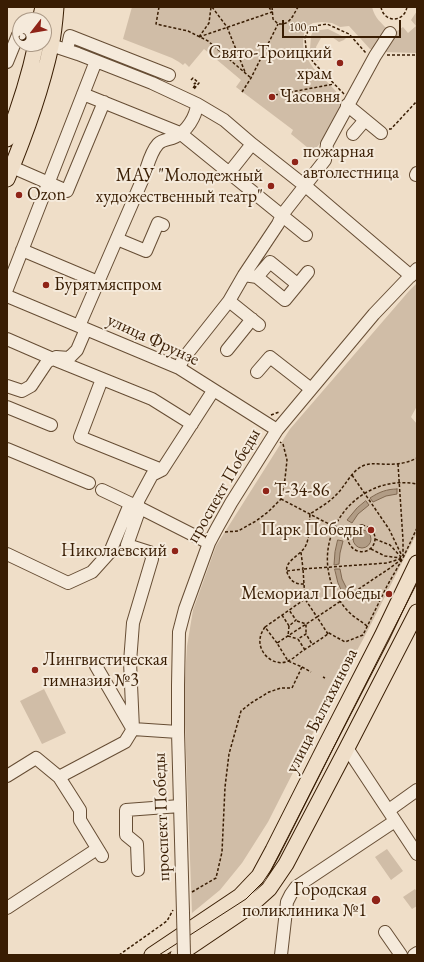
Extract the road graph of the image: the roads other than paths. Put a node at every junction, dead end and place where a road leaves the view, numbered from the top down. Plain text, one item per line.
1 (56, 7) edge
2 (390, 33) dead end
3 (52, 37) edge
4 (12, 45) edge
5 (52, 45) edge
6 (67, 50) junction
7 (34, 52) edge
8 (49, 52) edge
9 (96, 61) junction
10 (7, 62) edge
11 (169, 75) dead end
12 (83, 94) junction
13 (104, 102) junction
14 (349, 103) junction
15 (197, 104) junction
16 (365, 120) junction
17 (180, 133) junction
18 (381, 133) road end
19 (353, 134) dead end
20 (7, 139) edge
21 (252, 144) junction
22 (10, 173) edge
23 (230, 173) junction
24 (48, 183) junction
25 (307, 187) junction
26 (282, 215) junction
27 (163, 225) dead end
28 (306, 235) dead end
29 (117, 239) junction
30 (22, 250) junction
31 (308, 272) dead end
32 (414, 273) edge
33 (244, 275) junction
34 (257, 277) junction
35 (98, 282) junction
36 (298, 284) junction
37 (7, 290) edge
38 (7, 296) edge
39 (229, 301) junction
40 (83, 328) junction
41 (7, 339) edge
42 (227, 350) dead end
43 (53, 359) junction
44 (179, 368) junction
45 (257, 372) dead end
46 (102, 379) junction
47 (7, 386) edge
48 (310, 389) junction
49 (213, 391) junction
50 (7, 407) edge
51 (192, 424) junction
52 (51, 425) dead end
53 (277, 430) junction
54 (7, 449) edge
55 (162, 470) junction
56 (89, 483) dead end
57 (102, 490) dead end
58 (135, 506) junction
59 (209, 544) junction
60 (7, 554) edge
61 (417, 563) edge
62 (417, 612) edge
63 (96, 666) dead end
64 (133, 729) junction
65 (178, 732) junction
66 (347, 748) junction
67 (7, 776) edge
68 (59, 777) junction
69 (417, 790) edge
70 (180, 806) junction
71 (389, 810) junction
72 (395, 821) junction
73 (417, 854) edge
74 (138, 870) dead end
75 (7, 908) edge
76 (385, 932) dead end
77 (417, 953) edge
78 (152, 955) edge
79 (178, 955) edge
80 (184, 955) edge
81 (281, 955) edge
82 (402, 955) edge
83 (414, 955) edge

1 - 3 main road
2 - 14 street
4 - 10 street
5 - 6 street
6 - 9 street
6 - 11 street
7 - 20 main road
8 - 22 main road
9 - 12 street
9 - 15 street
12 - 13 street
12 - 24 street
13 - 17 street
13 - 24 street
14 - 16 street
14 - 25 street
15 - 17 street
15 - 21 street
16 - 18 street
16 - 19 street
17 - 23 street
17 - 29 street
21 - 23 street
21 - 25 street
22 - 24 street
23 - 26 street
24 - 30 street
25 - 26 street
25 - 32 street
26 - 28 street
26 - 33 street
27 - 29 street
29 - 35 street
30 - 35 street
30 - 37 street
31 - 36 street
32 - 48 street, проспект Победы
33 - 34 street
33 - 39 street
34 - 36 street
34 - 36 street
35 - 40 street
38 - 40 street, улица Фрунзе
39 - 42 street
39 - 44 street
40 - 43 street
40 - 44 street, улица Фрунзе
41 - 43 street
43 - 46 street
43 - 47 street
44 - 49 street, улица Фрунзе
45 - 48 street
46 - 51 street
46 - 55 street
48 - 53 street, проспект Победы
49 - 51 street
49 - 53 street, улица Фрунзе
50 - 52 street
51 - 55 street
53 - 59 street, проспект Победы
54 - 56 street
55 - 58 street
57 - 58 street
58 - 59 street
58 - 60 street
58 - 64 street
59 - 65 street, проспект Победы
61 - 78 main road, улица Балтахинова
62 - 66 main road
63 - 64 street
64 - 65 street
64 - 68 street
65 - 70 street, проспект Победы
66 - 71 street
66 - 79 main road
67 - 68 street
68 - 75 street
69 - 71 street
70 - 74 street
70 - 80 street, проспект Победы, bridge
71 - 72 street
72 - 73 street
72 - 81 street
76 - 82 street
77 - 83 street

